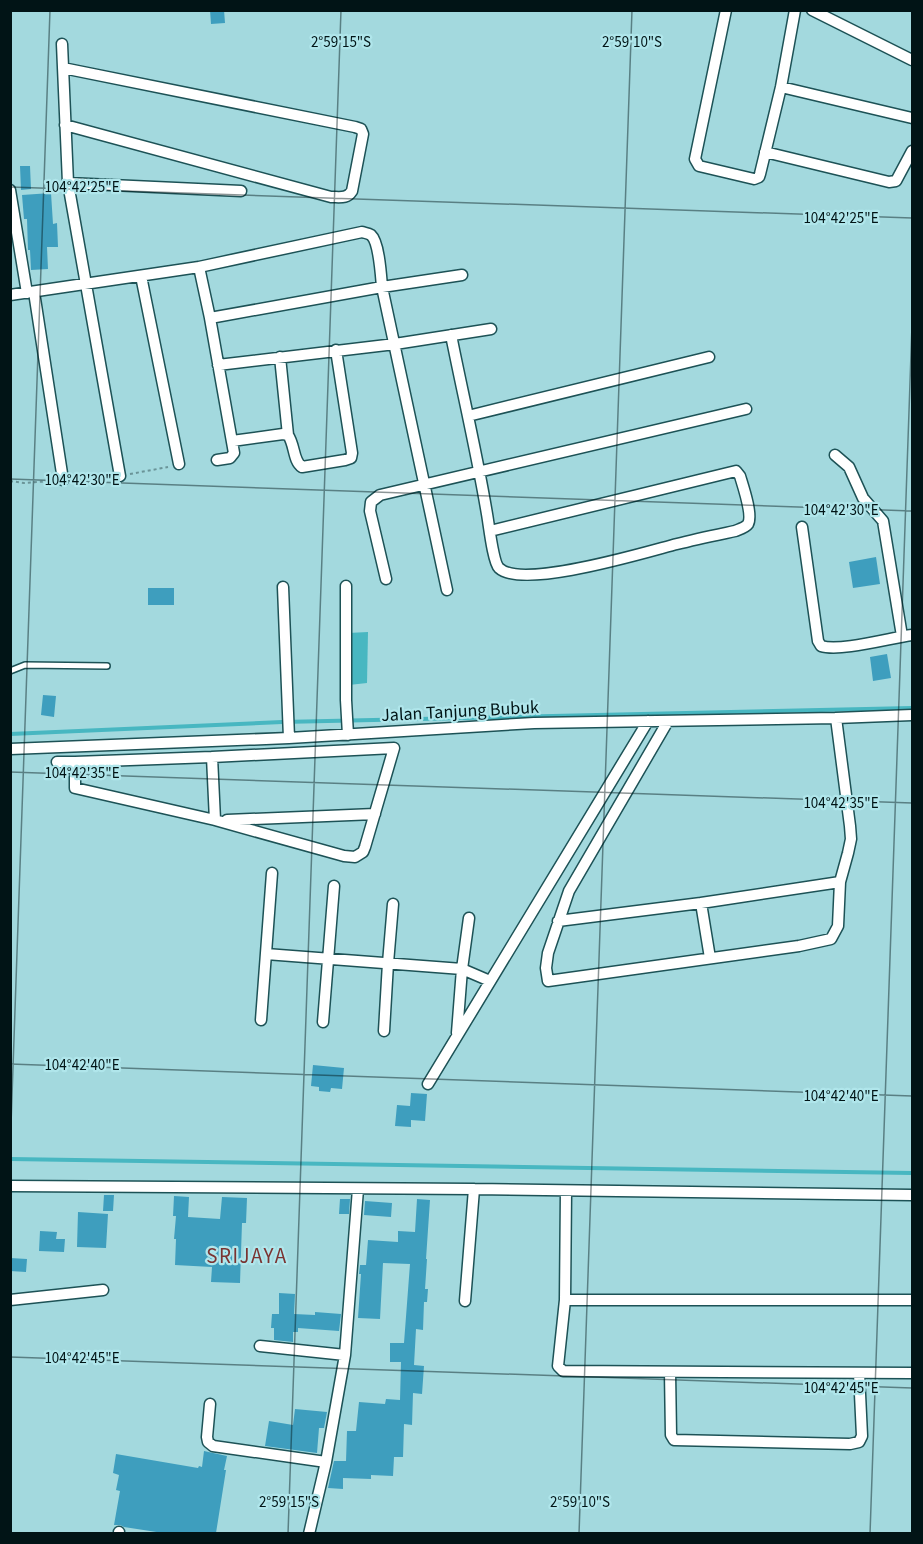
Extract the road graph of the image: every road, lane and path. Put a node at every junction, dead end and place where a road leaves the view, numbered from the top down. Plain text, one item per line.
1 (726, 10) edge
2 (795, 10) edge
3 (812, 10) edge
4 (62, 44) dead end
5 (912, 60) edge
6 (63, 68) junction
7 (781, 87) junction
8 (912, 117) edge
9 (65, 125) junction
10 (912, 151) edge
11 (765, 152) junction
12 (68, 183) junction
13 (10, 190) edge
14 (241, 191) dead end
15 (199, 267) junction
16 (462, 274) dead end
17 (141, 276) junction
18 (87, 284) junction
19 (382, 287) junction
20 (30, 292) junction
21 (10, 295) edge
22 (210, 318) junction
23 (491, 329) dead end
24 (451, 335) junction
25 (395, 344) junction
26 (336, 350) junction
27 (280, 357) junction
28 (709, 357) dead end
29 (218, 365) junction
30 (746, 409) dead end
31 (468, 416) junction
32 (288, 435) junction
33 (232, 441) junction
34 (836, 456) dead end
35 (217, 460) dead end
36 (179, 464) joint
37 (480, 472) junction
38 (120, 476) joint
39 (63, 480) dead end
40 (425, 485) junction
41 (802, 527) dead end
42 (490, 531) junction
43 (386, 579) dead end
44 (346, 586) dead end
45 (282, 587) dead end
46 (447, 590) dead end
47 (907, 636) edge
48 (107, 666) dead end
49 (10, 671) edge
50 (912, 715) edge
51 (836, 718) junction
52 (648, 721) junction
53 (668, 721) junction
54 (348, 731) junction
55 (289, 733) junction
56 (218, 741) junction
57 (64, 747) junction
58 (10, 749) edge
59 (215, 757) junction
60 (66, 762) junction
61 (375, 814) junction
62 (215, 820) junction
63 (272, 873) dead end
64 (840, 882) junction
65 (334, 886) dead end
66 (701, 903) junction
67 (393, 904) dead end
68 (469, 918) dead end
69 (558, 921) junction
70 (266, 954) junction
71 (710, 958) junction
72 (327, 959) junction
73 (388, 963) junction
74 (462, 969) junction
75 (490, 981) junction
76 (261, 1020) dead end
77 (323, 1022) dead end
78 (384, 1031) dead end
79 (457, 1036) junction
80 (428, 1084) dead end
81 (10, 1186) edge
82 (358, 1189) junction
83 (474, 1189) junction
84 (566, 1191) junction
85 (912, 1195) edge
86 (103, 1290) dead end
87 (10, 1300) edge
88 (565, 1300) junction
89 (912, 1300) edge
90 (465, 1301) dead end
91 (260, 1346) dead end
92 (345, 1355) junction
93 (670, 1372) junction
94 (859, 1373) junction
95 (912, 1373) edge
96 (210, 1404) dead end
97 (326, 1462) junction
98 (309, 1533) edge

1 - 11 street
2 - 7 street
3 - 5 street
4 - 6 street
6 - 9 street
6 - 9 street
7 - 8 street
7 - 11 street
9 - 12 street
10 - 11 street
12 - 14 street
12 - 18 street
13 - 20 street
15 - 17 street
15 - 19 street
15 - 22 street
16 - 19 street
17 - 18 street
17 - 36 street
18 - 20 street
18 - 38 street
19 - 22 street
19 - 25 street
20 - 21 street
20 - 39 street
22 - 29 street
23 - 24 street
24 - 25 street
24 - 31 street
25 - 26 street
25 - 40 street
26 - 27 street
26 - 32 street
27 - 29 street
27 - 32 street
28 - 31 street
29 - 33 street
30 - 37 street
31 - 37 street
32 - 33 street
33 - 35 street
34 - 47 street
36 - 38 path
37 - 40 street
37 - 42 street
40 - 43 street
40 - 46 street
41 - 47 street
42 - 42 street
44 - 54 street
45 - 55 street
48 - 49 lane
50 - 51 street, Jalan Tanjung Bubuk
51 - 53 street, Jalan Tanjung Bubuk
51 - 64 street
52 - 53 street, Jalan Tanjung Bubuk
52 - 54 street, Jalan Tanjung Bubuk
52 - 75 street
53 - 69 street
54 - 55 street, Jalan Tanjung Bubuk
55 - 56 street, Jalan Tanjung Bubuk
56 - 57 street, Jalan Tanjung Bubuk
56 - 59 street
57 - 58 street, Jalan Tanjung Bubuk
57 - 60 street
59 - 60 street
59 - 61 street
59 - 62 street
60 - 62 street
61 - 62 street
61 - 62 street
63 - 70 street
64 - 66 street
64 - 71 street
65 - 72 street
66 - 69 street
66 - 71 street
67 - 73 street
68 - 74 street
69 - 71 street
70 - 72 street
70 - 76 street
72 - 73 street
72 - 77 street
73 - 74 street
73 - 78 street
74 - 75 street
74 - 79 street
75 - 79 street
79 - 80 street
81 - 82 street
82 - 83 street
82 - 92 street
83 - 84 street
83 - 90 street
84 - 85 street
84 - 88 street
86 - 87 street
88 - 89 street
88 - 93 street
91 - 92 street
92 - 97 street
93 - 94 street
93 - 94 street
94 - 95 street
96 - 97 street
97 - 98 street

